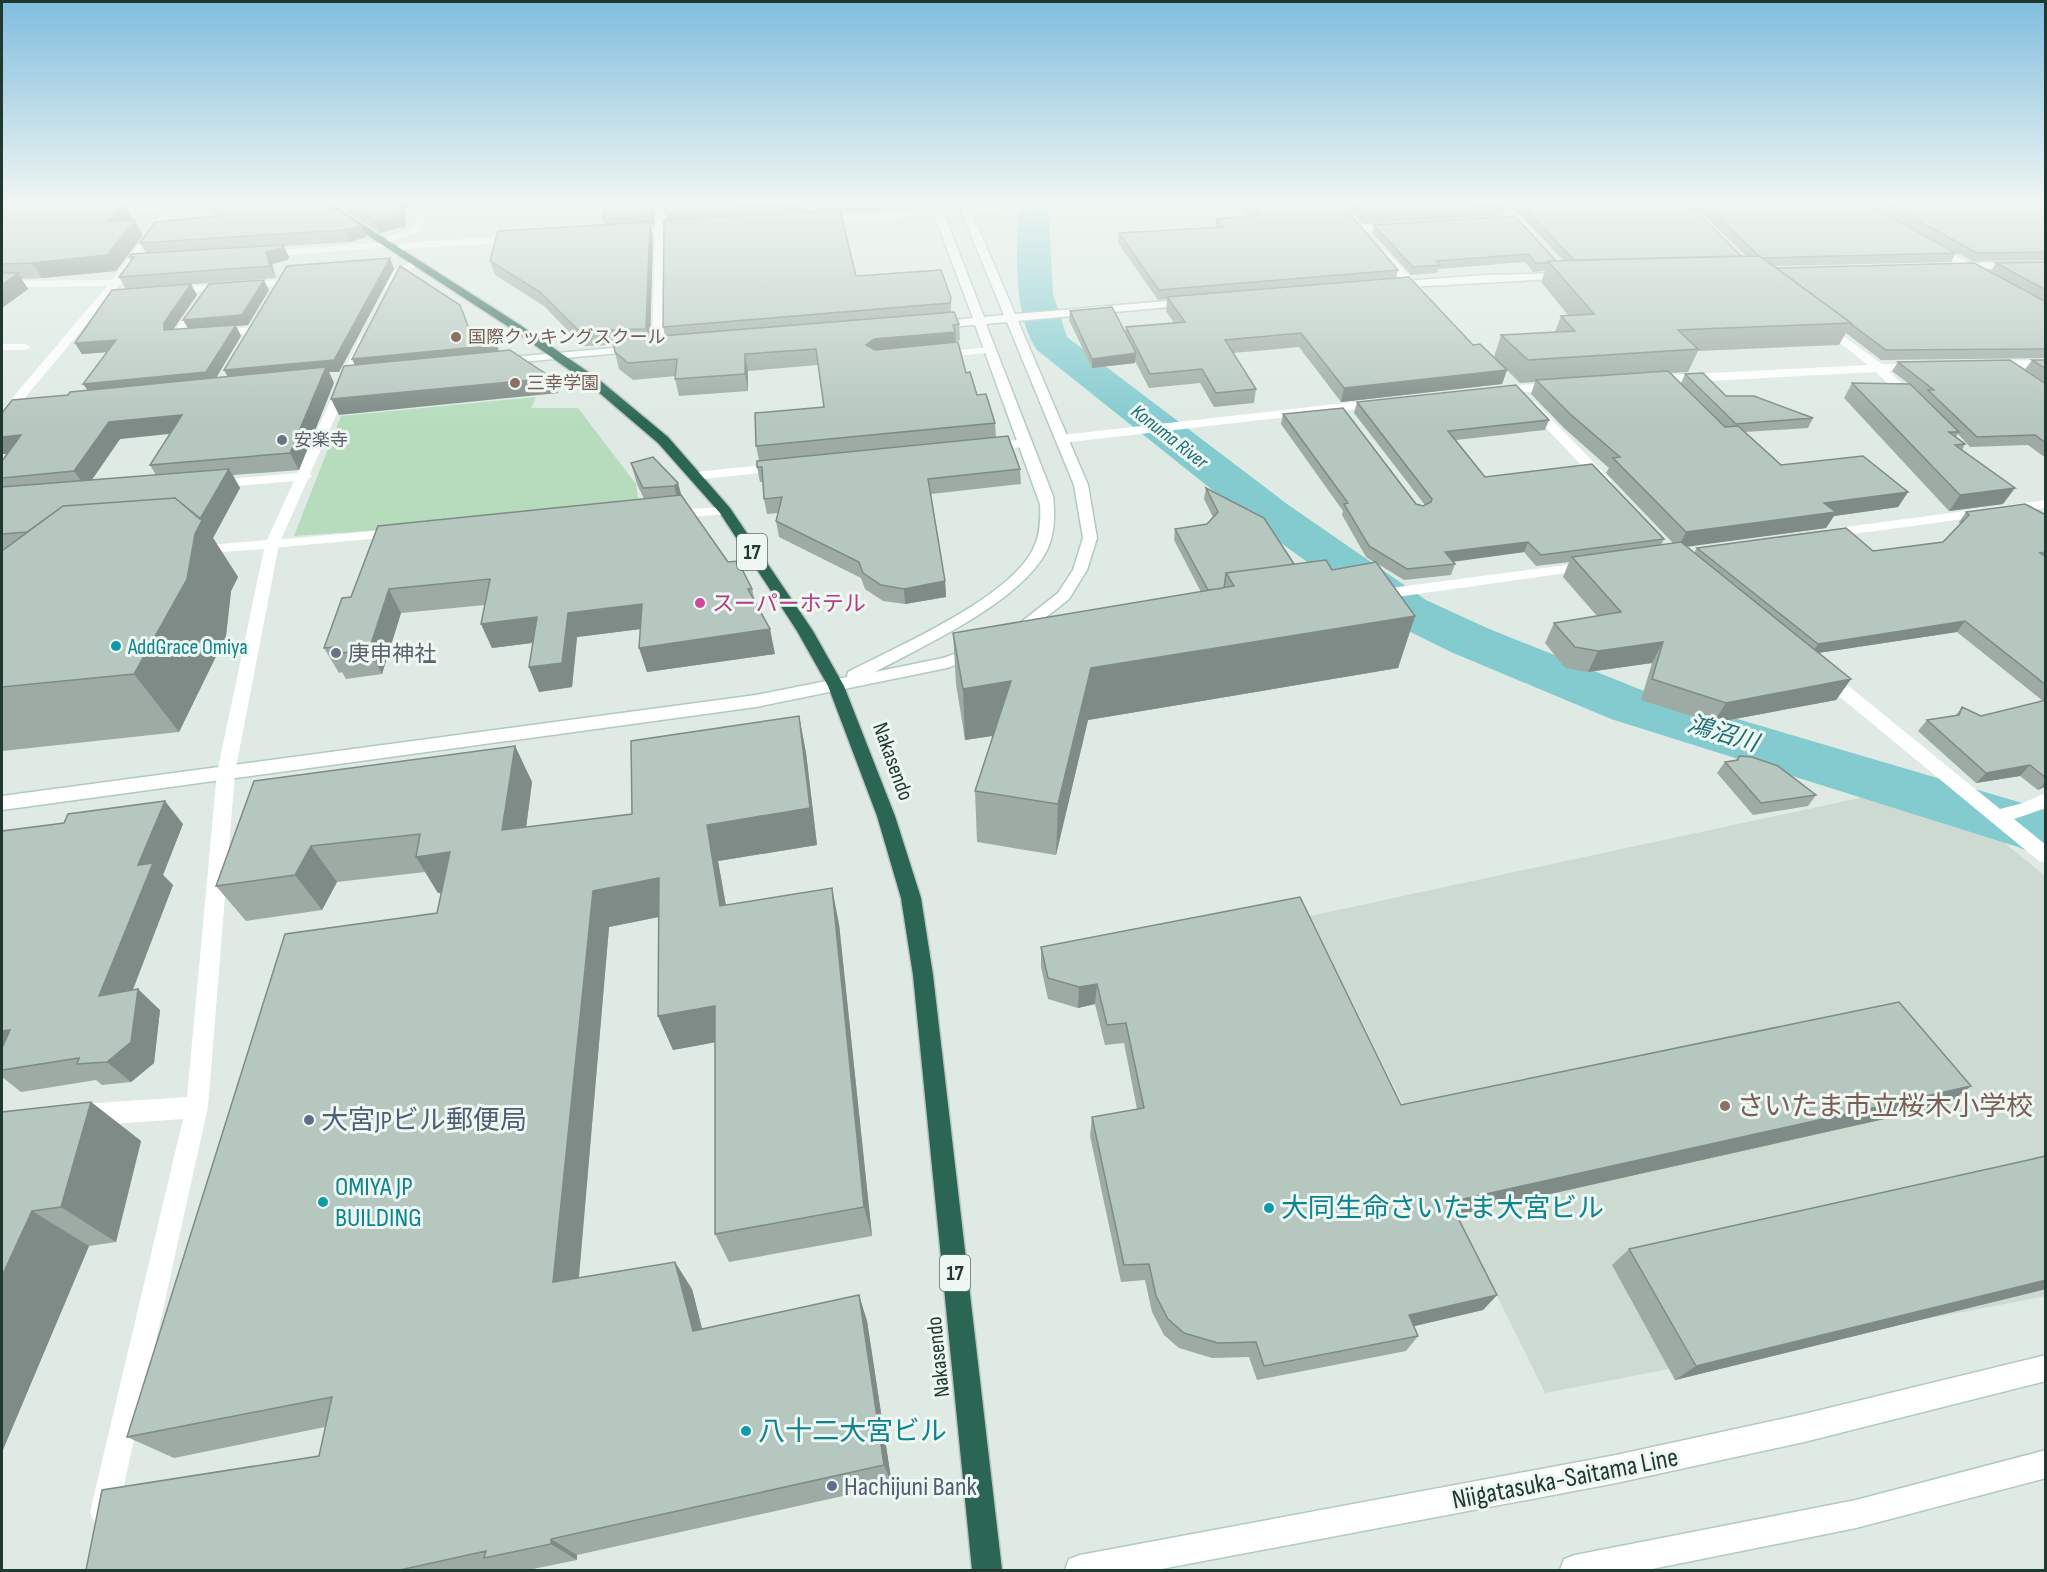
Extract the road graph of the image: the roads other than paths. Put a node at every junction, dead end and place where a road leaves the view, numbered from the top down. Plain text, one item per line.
1 (122, 274) edge
2 (276, 274) edge
3 (397, 274) edge
4 (433, 274) edge
5 (662, 274) edge
6 (963, 274) edge
7 (993, 274) edge
8 (1401, 274) edge
9 (1550, 274) edge
10 (1981, 274) edge
11 (114, 283) junction
12 (1996, 283) edge
13 (2, 284) edge
14 (1410, 284) junction
15 (1374, 287) edge
16 (210, 288) junction
17 (163, 292) edge
18 (1426, 300) edge
19 (1197, 302) edge
20 (382, 304) edge
21 (1812, 316) edge
22 (1012, 318) junction
23 (981, 321) junction
24 (371, 325) edge
25 (921, 326) edge
26 (253, 330) edge
27 (2, 347) edge
28 (25, 347) dead end
29 (991, 350) junction
30 (559, 356) junction
31 (922, 356) edge
32 (488, 363) edge
33 (2046, 363) edge
34 (1984, 365) edge
35 (2008, 365) junction
36 (1877, 366) junction
37 (1936, 366) edge
38 (2027, 378) edge
39 (1665, 380) junction
40 (1642, 381) edge
41 (1512, 385) junction
42 (1573, 385) edge
43 (1481, 393) edge
44 (1682, 396) edge
45 (1388, 402) edge
46 (32, 406) edge
47 (1919, 408) edge
48 (4, 413) edge
49 (1062, 439) junction
50 (1026, 443) junction
51 (968, 449) edge
52 (793, 466) edge
53 (305, 476) junction
54 (695, 476) junction
55 (200, 485) edge
56 (1619, 496) edge
57 (2017, 503) junction
58 (2046, 504) edge
59 (725, 512) junction
60 (652, 515) edge
61 (2037, 518) edge
62 (413, 532) edge
63 (1813, 536) edge
64 (272, 544) junction
65 (178, 551) edge
66 (1605, 564) edge
67 (1364, 596) edge
68 (1039, 618) junction
69 (1057, 627) edge
70 (1814, 667) edge
71 (836, 686) junction
72 (226, 772) junction
73 (2046, 800) edge
74 (2, 803) edge
75 (1998, 816) junction
76 (2046, 856) edge
77 (197, 1107) junction
78 (59, 1117) edge
79 (2046, 1368) edge
80 (2046, 1464) edge
81 (98, 1536) edge
82 (987, 1570) edge
83 (1080, 1570) edge
84 (1575, 1570) edge

1 - 11 street
2 - 16 street
3 - 20 street
4 - 30 highway, Nakasendo / 17
5 - 30 street
6 - 23 street
7 - 22 street
8 - 14 street
9 - 14 street
10 - 12 street
11 - 13 street
11 - 48 street
14 - 15 street
14 - 18 street
16 - 17 street
16 - 26 street
19 - 22 street
21 - 36 street
22 - 23 street
22 - 49 street
23 - 25 street
23 - 29 street
24 - 53 street
27 - 28 street
29 - 31 street
29 - 50 street
30 - 32 street
30 - 54 highway, Nakasendo / 17
33 - 35 street
34 - 35 street
35 - 38 street
36 - 37 street
36 - 39 street
36 - 47 street
39 - 40 street
39 - 44 street
41 - 42 street
41 - 43 street
41 - 56 street
45 - 49 street
46 - 48 street
49 - 68 street
50 - 51 street
50 - 71 street
52 - 54 street
53 - 55 street
53 - 64 street
54 - 59 highway, Nakasendo / 17
57 - 58 street
57 - 61 street
57 - 63 street
59 - 60 street
59 - 71 highway, Nakasendo / 17
62 - 64 street
64 - 65 street
64 - 72 street
66 - 67 street
68 - 69 street
68 - 71 street
70 - 75 street
71 - 72 street
71 - 82 highway, Nakasendo / 17
72 - 74 street
72 - 77 street
73 - 75 street
75 - 76 street
77 - 78 street
77 - 81 street
79 - 83 street, Niigatasuka-Saitama Line
80 - 84 street

